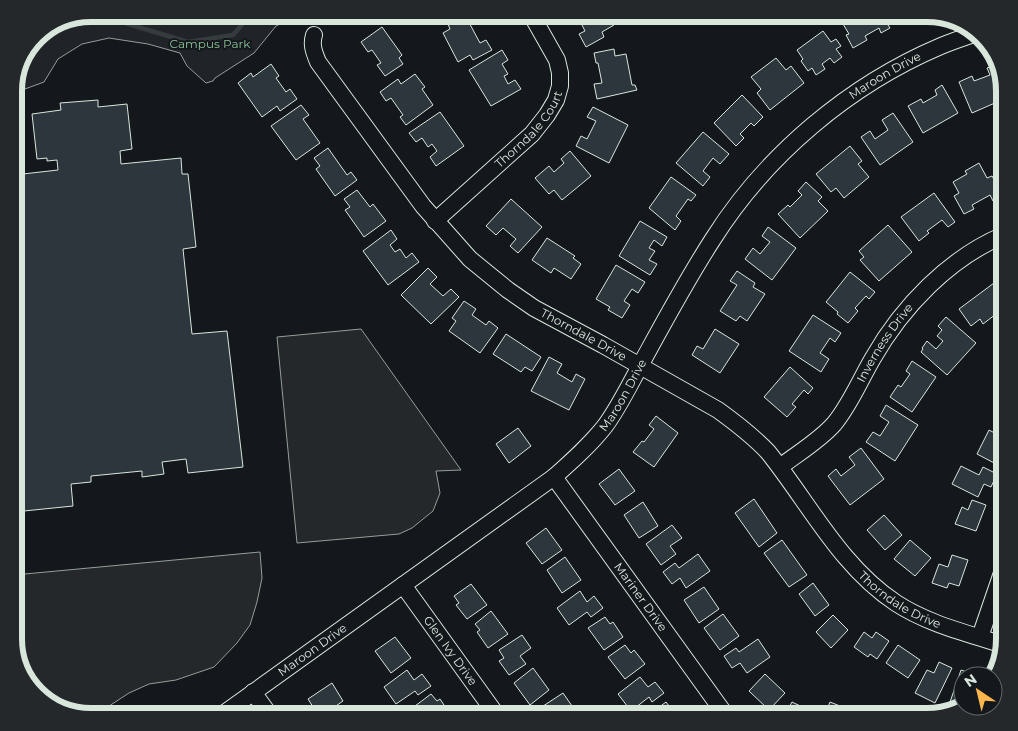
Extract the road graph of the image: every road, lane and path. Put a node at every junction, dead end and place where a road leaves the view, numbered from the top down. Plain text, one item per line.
1 (536, 22) edge
2 (314, 35) dead end
3 (968, 36) edge
4 (435, 221) junction
5 (996, 238) edge
6 (640, 366) junction
7 (780, 467) junction
8 (554, 477) junction
9 (403, 585) junction
10 (996, 590) edge
11 (980, 637) junction
12 (996, 642) edge
13 (253, 692) junction
14 (231, 708) edge
15 (265, 708) edge
16 (492, 708) edge
17 (721, 708) edge

1 - 4 street, Thorndale Court
2 - 4 street, Thorndale Drive
3 - 6 street, Maroon Drive
4 - 6 street, Thorndale Drive
5 - 7 street, Inverness Drive
6 - 7 street, Thorndale Drive
6 - 8 street, Maroon Drive
7 - 11 street, Thorndale Drive
8 - 9 street, Maroon Drive
8 - 17 street, Mariner Drive
9 - 13 street, Maroon Drive
9 - 16 street, Glen Ivy Drive
10 - 11 street
11 - 12 street, Thorndale Drive
13 - 14 street, Maroon Drive
13 - 15 street

